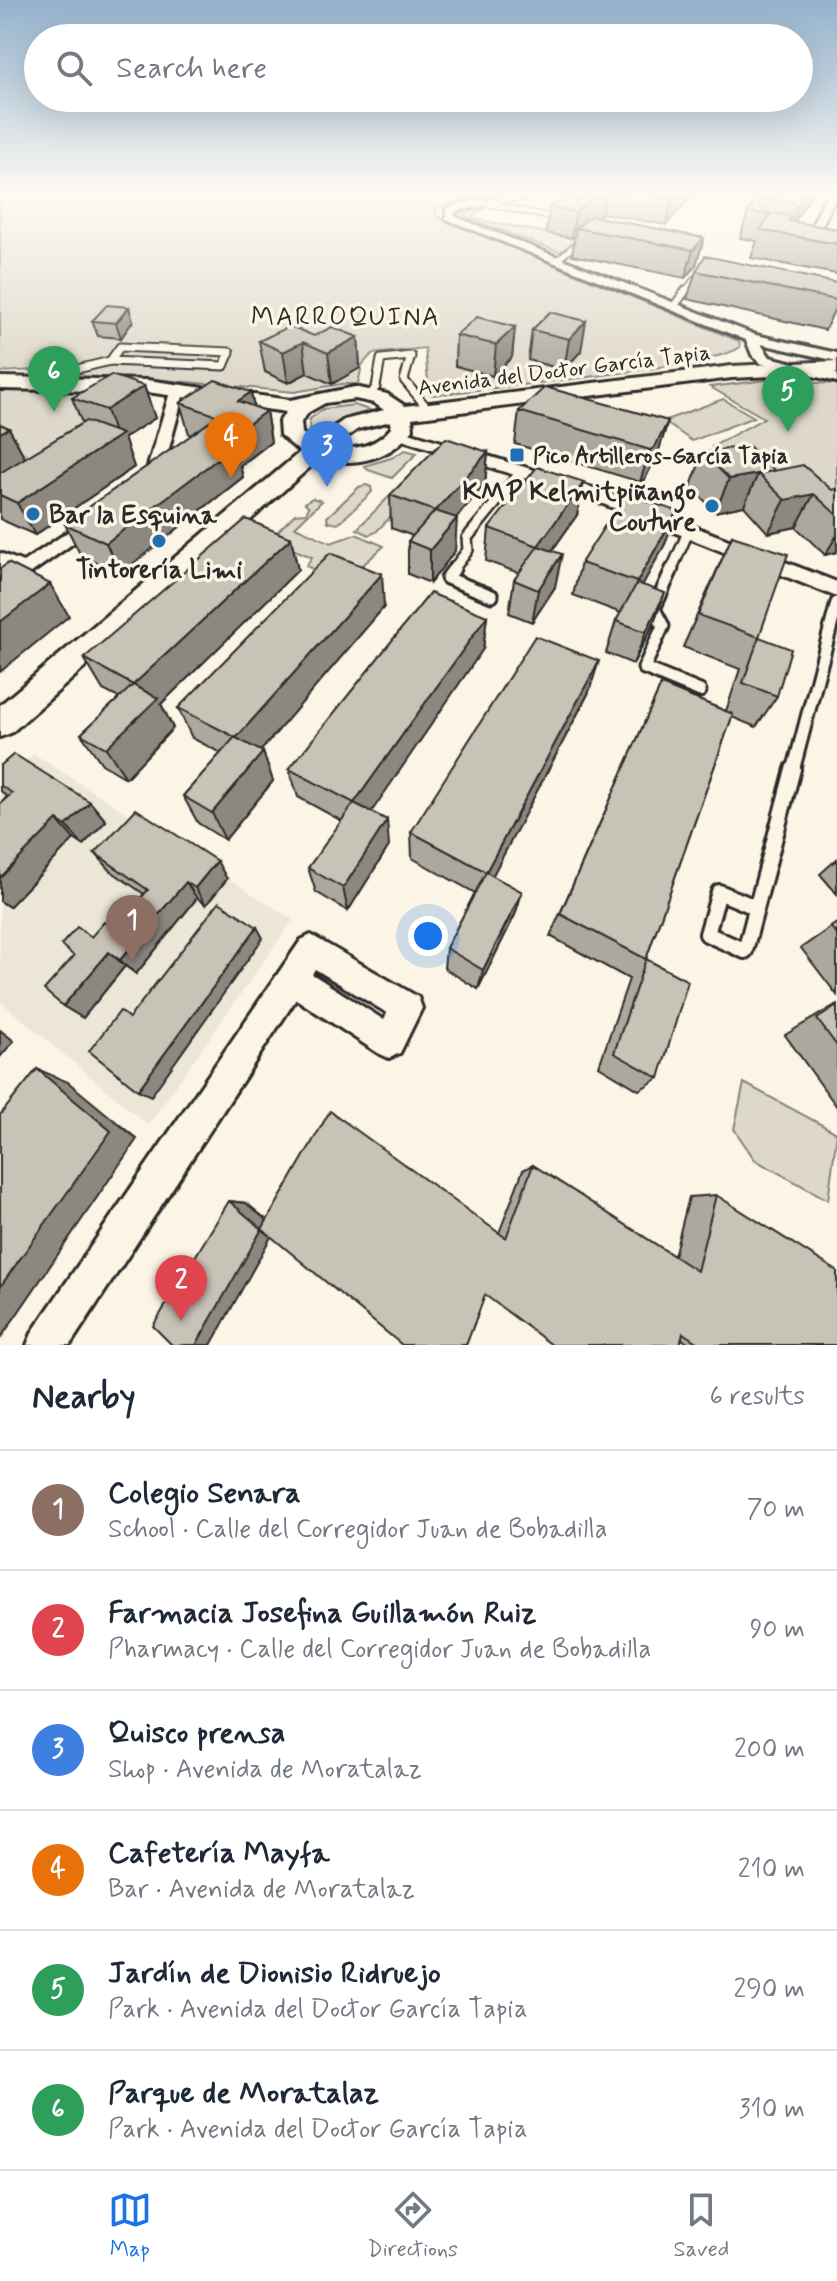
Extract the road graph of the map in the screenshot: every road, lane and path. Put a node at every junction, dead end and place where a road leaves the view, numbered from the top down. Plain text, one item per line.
1 (549, 257) edge
2 (561, 257) edge
3 (557, 260) junction
4 (710, 281) edge
5 (674, 306) junction
6 (758, 349) junction
7 (832, 353) edge
8 (109, 362) junction
9 (837, 367) edge
10 (802, 370) junction
11 (732, 372) junction
12 (837, 378) edge
13 (0, 383) edge
14 (49, 383) junction
15 (178, 389) junction
16 (370, 395) junction
17 (299, 407) junction
18 (429, 410) junction
19 (400, 424) junction
20 (316, 452) junction
21 (521, 472) junction
22 (689, 530) junction
23 (0, 559) edge
24 (24, 571) junction
25 (0, 588) edge
26 (837, 590) edge
27 (492, 596) dead end
28 (837, 603) edge
29 (700, 691) dead end
30 (0, 724) edge
31 (755, 907) dead end
32 (292, 979) dead end
33 (47, 1345) edge

1 - 3 street
2 - 3 lane
3 - 5 street
4 - 5 lane
5 - 6 street
6 - 7 main road, Avenida del Doctor García Tapia
6 - 7 street
6 - 10 street
6 - 11 main road, Avenida del Doctor García Tapia
8 - 8 lane
8 - 14 lane
9 - 10 main road, Avenida del Doctor García Tapia
10 - 11 main road, Avenida del Doctor García Tapia
10 - 12 street
11 - 18 main road, Avenida del Doctor García Tapia
13 - 14 main road
14 - 15 main road
15 - 17 main road
15 - 24 street
16 - 17 main road
16 - 18 lane
16 - 19 main road
17 - 20 main road
18 - 19 main road, Avenida del Doctor García Tapia
19 - 20 main road, Avenida del Doctor García Tapia
19 - 20 main road
19 - 21 street
20 - 30 main road, Avenida del Doctor García Tapia
21 - 22 street
21 - 27 lane
22 - 26 street
22 - 29 lane
23 - 24 street
24 - 25 street
28 - 31 lane
32 - 33 street

